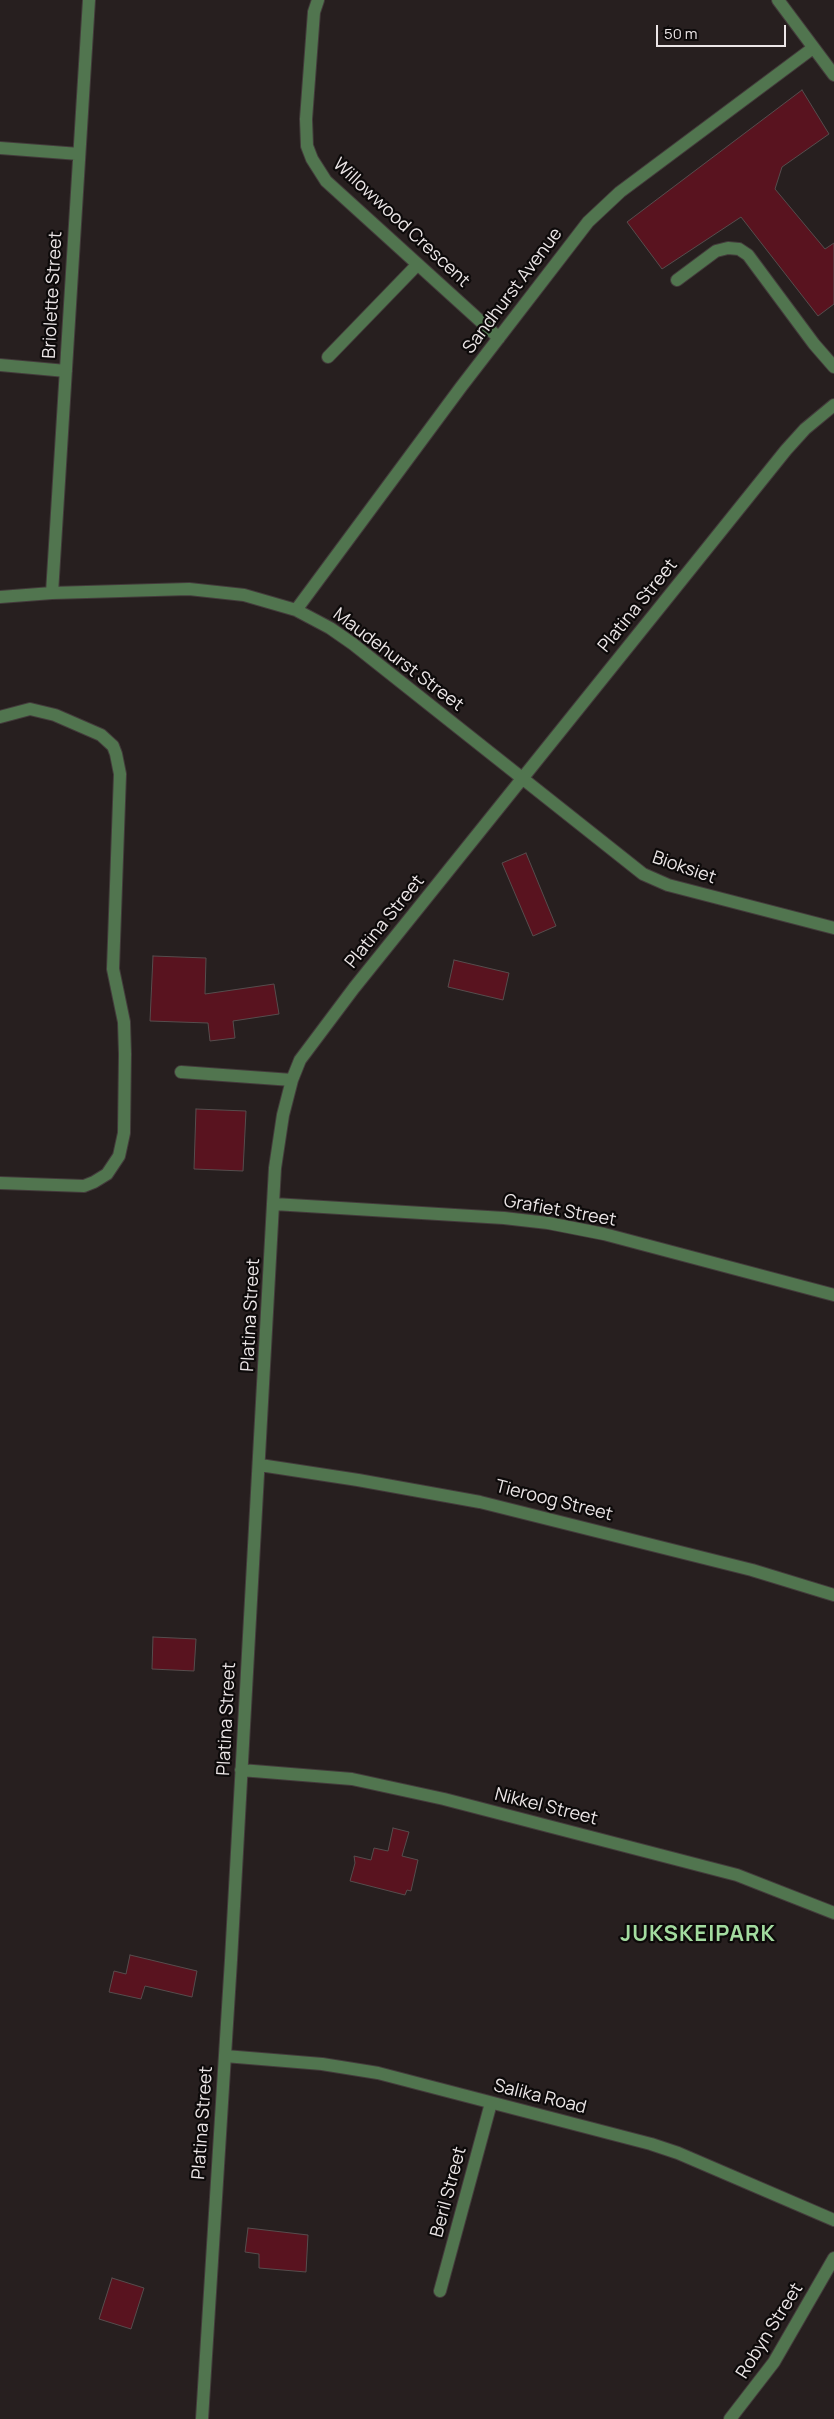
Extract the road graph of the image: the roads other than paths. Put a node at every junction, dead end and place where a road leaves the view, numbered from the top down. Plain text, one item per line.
1 (89, 0) edge
2 (318, 0) edge
3 (778, 0) edge
4 (814, 48) junction
5 (834, 75) edge
6 (0, 148) edge
7 (80, 154) junction
8 (417, 264) junction
9 (677, 280) dead end
10 (499, 338) junction
11 (328, 357) dead end
12 (0, 364) edge
13 (834, 368) edge
14 (66, 371) junction
15 (834, 405) edge
16 (52, 593) junction
17 (0, 597) edge
18 (296, 610) junction
19 (0, 717) edge
20 (522, 779) junction
21 (834, 928) edge
22 (181, 1072) dead end
23 (292, 1080) junction
24 (0, 1183) edge
25 (274, 1204) junction
26 (834, 1295) edge
27 (260, 1465) junction
28 (834, 1595) edge
29 (241, 1770) junction
30 (834, 1913) edge
31 (225, 2056) junction
32 (491, 2103) junction
33 (834, 2220) edge
34 (834, 2258) edge
35 (440, 2290) dead end
36 (202, 2419) edge
37 (730, 2419) edge

1 - 7 street, Briolette Street
2 - 8 street, Willowwood Crescent
3 - 4 street
4 - 5 street
4 - 10 street, Sandhurst Avenue
6 - 7 street
7 - 14 street, Briolette Street
8 - 10 street, Willowwood Crescent
8 - 11 street
9 - 13 street
10 - 18 street, Sandhurst Avenue
12 - 14 street
14 - 16 street, Briolette Street
15 - 20 street, Platina Street
16 - 17 street, Maudehurst Street
16 - 18 street, Maudehurst Street
18 - 20 street, Maudehurst Street
19 - 24 street
20 - 21 street, Bioksiet
20 - 23 street, Platina Street
22 - 23 street
23 - 25 street, Platina Street
25 - 26 street, Grafiet Street
25 - 27 street, Platina Street
27 - 28 street, Tieroog Street
27 - 29 street, Platina Street
29 - 30 street, Nikkel Street
29 - 31 street, Platina Street
31 - 32 street, Salika Road
31 - 36 street, Platina Street
32 - 33 street, Salika Road
32 - 35 street, Beril Street
34 - 37 street, Robyn Street

